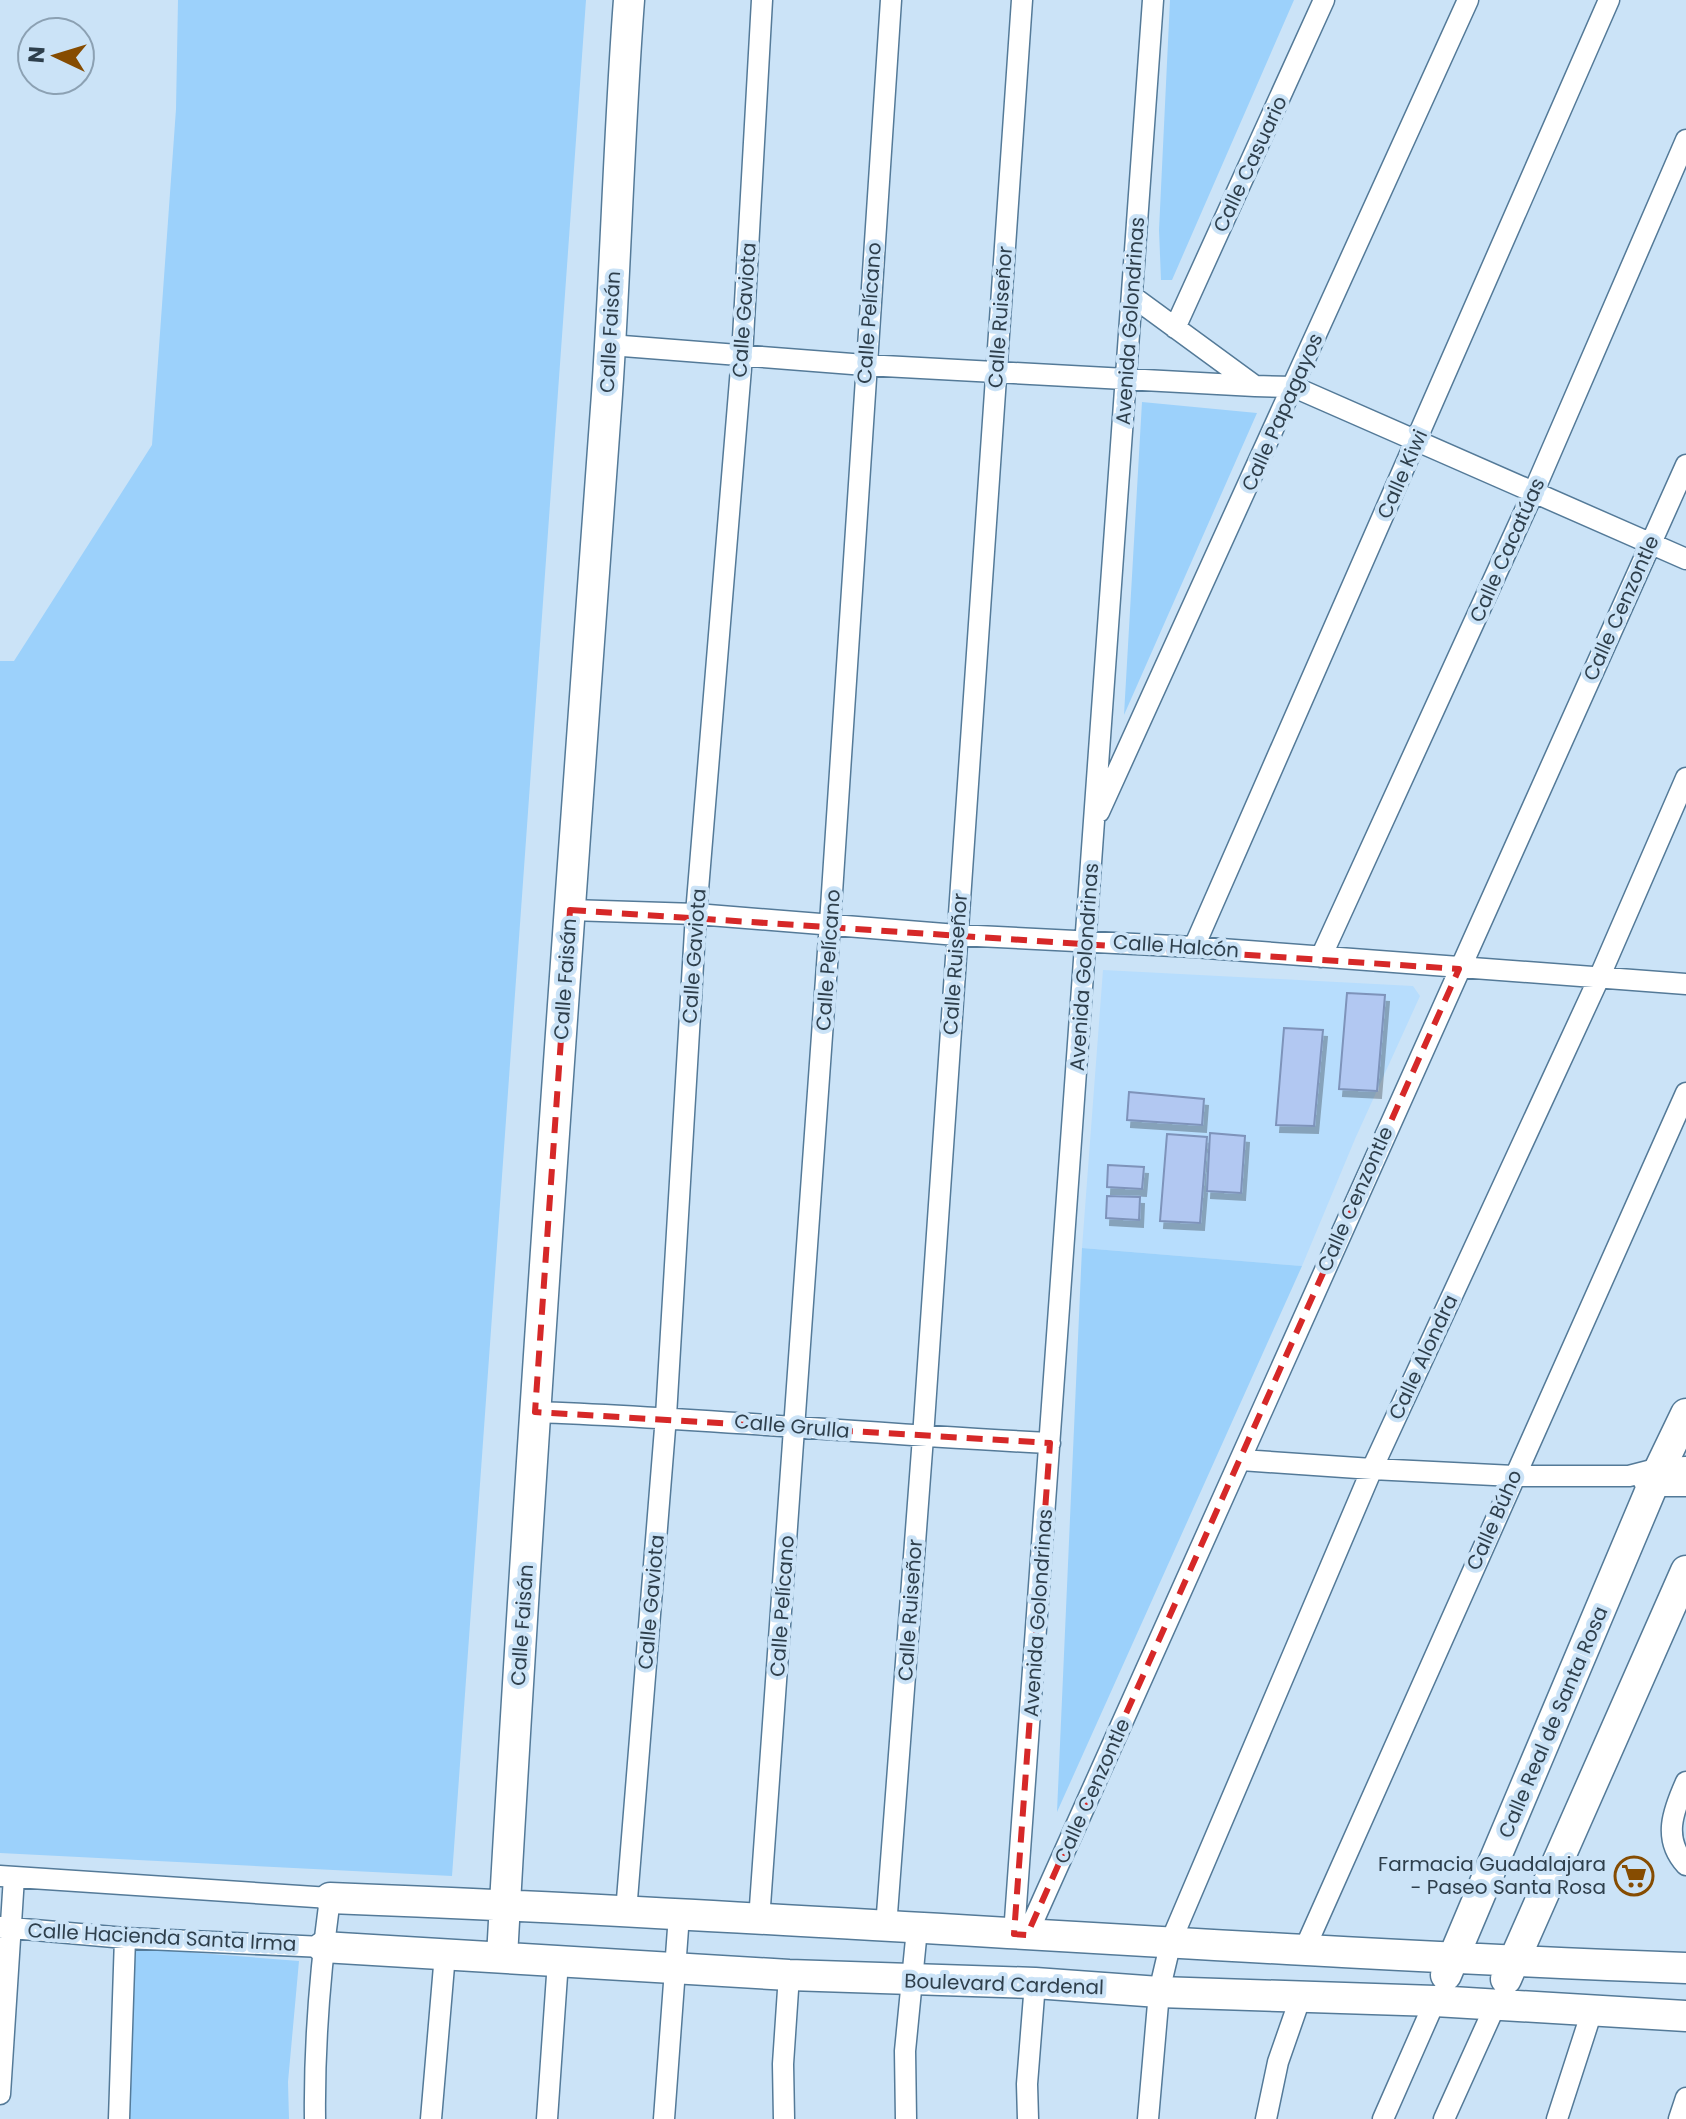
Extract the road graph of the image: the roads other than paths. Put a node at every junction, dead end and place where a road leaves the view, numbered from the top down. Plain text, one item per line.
1 (629, 0) edge
2 (762, 0) edge
3 (891, 0) edge
4 (1022, 0) edge
5 (1153, 0) edge
6 (1324, 0) edge
7 (1468, 0) edge
8 (1609, 0) edge
9 (1686, 140) edge
10 (1132, 296) junction
11 (1175, 328) junction
12 (610, 345) junction
13 (742, 356) junction
14 (865, 365) junction
15 (996, 371) junction
16 (1126, 380) junction
17 (1255, 386) junction
18 (1294, 387) junction
19 (1417, 439) junction
20 (1686, 465) edge
21 (1534, 491) junction
22 (1650, 544) junction
23 (1686, 559) edge
24 (1686, 778) edge
25 (1094, 823) junction
26 (570, 910) junction
27 (696, 914) junction
28 (830, 923) junction
29 (957, 935) junction
30 (1086, 940) junction
31 (1194, 947) junction
32 (1321, 957) junction
33 (1459, 969) junction
34 (1599, 978) junction
35 (1686, 984) edge
36 (1686, 1093) edge
37 (535, 1412) junction
38 (1686, 1414) edge
39 (666, 1416) junction
40 (796, 1426) junction
41 (923, 1437) junction
42 (1050, 1443) junction
43 (1241, 1460) junction
44 (1372, 1469) junction
45 (1657, 1474) edge
46 (1514, 1476) junction
47 (1686, 1486) edge
48 (1686, 1571) edge
49 (1686, 1782) edge
50 (1685, 1865) edge
51 (7, 1877) edge
52 (330, 1898) junction
53 (505, 1905) junction
54 (626, 1912) junction
55 (679, 1915) junction
56 (759, 1920) junction
57 (886, 1927) junction
58 (5, 1928) edge
59 (917, 1929) junction
60 (1021, 1934) junction
61 (125, 1938) junction
62 (1171, 1941) junction
63 (323, 1947) junction
64 (1305, 1948) junction
65 (445, 1954) junction
66 (502, 1957) junction
67 (1452, 1958) junction
68 (558, 1961) junction
69 (1513, 1961) junction
70 (1686, 1968) edge
71 (675, 1969) junction
72 (789, 1975) junction
73 (913, 1980) junction
74 (1035, 1983) junction
75 (1159, 1992) junction
76 (1301, 1996) junction
77 (1435, 2001) junction
78 (1496, 2004) junction
79 (1592, 2011) junction
80 (1686, 2016) edge
81 (0, 2094) edge
82 (1686, 2098) edge
83 (119, 2119) edge
84 (315, 2119) edge
85 (431, 2119) edge
86 (547, 2119) edge
87 (664, 2119) edge
88 (784, 2119) edge
89 (906, 2119) edge
90 (1028, 2119) edge
91 (1148, 2119) edge
92 (1266, 2119) edge
93 (1383, 2119) edge
94 (1444, 2119) edge
95 (1557, 2119) edge
96 (1679, 2119) edge

1 - 12 street, Calle Faisán
2 - 13 street, Calle Gaviota
3 - 14 street, Calle Pelícano
4 - 15 street, Calle Ruiseñor
5 - 10 street, Avenida Golondrinas
6 - 11 street, Calle Casuario
7 - 18 street, Calle Papagayos
8 - 19 street, Calle Kiwi
9 - 21 street, Calle Cacatúas
10 - 11 street
10 - 16 street, Avenida Golondrinas
11 - 17 street
12 - 13 street
12 - 26 street, Calle Faisán
13 - 14 street
13 - 27 street, Calle Gaviota
14 - 15 street
14 - 28 street, Calle Pelícano
15 - 16 street
15 - 29 street, Calle Ruiseñor
16 - 17 street
16 - 25 street, Avenida Golondrinas
17 - 18 street
18 - 19 street
18 - 25 street, Calle Papagayos
19 - 21 street
19 - 31 street, Calle Kiwi
20 - 22 street, Calle Cenzontle
21 - 22 street
21 - 32 street, Calle Cacatúas
22 - 23 street
22 - 33 street, Calle Cenzontle
24 - 34 street, Calle Alondra
25 - 30 street, Avenida Golondrinas
26 - 27 street, Calle Halcón
26 - 37 street, Calle Faisán
27 - 28 street, Calle Halcón
27 - 39 street, Calle Gaviota
28 - 29 street, Calle Halcón
28 - 40 street, Calle Pelícano
29 - 30 street, Calle Halcón
29 - 41 street, Calle Ruiseñor
30 - 31 street, Calle Halcón
30 - 42 street, Avenida Golondrinas
31 - 32 street, Calle Halcón
32 - 33 street, Calle Halcón
33 - 34 street, Calle Halcón
33 - 43 street, Calle Cenzontle
34 - 35 street, Calle Halcón
34 - 44 street, Calle Alondra
36 - 46 street, Calle Búho
37 - 39 street, Calle Grulla
37 - 53 street, Calle Faisán
38 - 45 street, Calle Real de Santa Rosa
39 - 40 street, Calle Grulla
39 - 54 street, Calle Gaviota
40 - 41 street, Calle Grulla
40 - 56 street, Calle Pelícano
41 - 42 street, Calle Grulla
41 - 57 street, Calle Ruiseñor
42 - 60 street, Avenida Golondrinas
43 - 44 street
43 - 60 street, Calle Cenzontle
44 - 46 street
44 - 62 street, Calle Alondra
45 - 46 street
45 - 47 street
45 - 67 street, Calle Real de Santa Rosa
46 - 64 street, Calle Búho
48 - 69 street
49 - 50 street
51 - 52 street
51 - 58 street
52 - 53 street
52 - 63 street
53 - 54 street
53 - 66 street, Calle Faisán
54 - 55 street
55 - 56 street
55 - 71 street
56 - 57 street
57 - 59 street
58 - 61 street, Calle Hacienda Santa Irma
58 - 81 street
59 - 60 street
59 - 73 street
60 - 62 street
61 - 63 street, Calle Hacienda Santa Irma
61 - 83 street
62 - 64 street
62 - 75 street, Calle Alondra
63 - 65 street, Boulevard Cardenal
63 - 84 street
64 - 67 street
65 - 66 street, Boulevard Cardenal
65 - 85 street
66 - 68 street, Boulevard Cardenal
67 - 69 street
67 - 77 street, Calle Real de Santa Rosa
68 - 71 street, Boulevard Cardenal
68 - 86 street
69 - 70 street
69 - 78 street
71 - 72 street, Boulevard Cardenal
71 - 87 street
72 - 73 street, Boulevard Cardenal
72 - 88 street
73 - 74 street, Boulevard Cardenal
73 - 89 street
74 - 75 street, Boulevard Cardenal
74 - 90 street
75 - 76 street, Boulevard Cardenal
75 - 91 street, Calle Alondra
76 - 77 street, Boulevard Cardenal
76 - 92 street
77 - 78 street, Boulevard Cardenal
77 - 93 street, Calle Real de Santa Rosa
78 - 79 street, Boulevard Cardenal
78 - 94 street
79 - 80 street, Boulevard Cardenal
79 - 95 street
82 - 96 street

